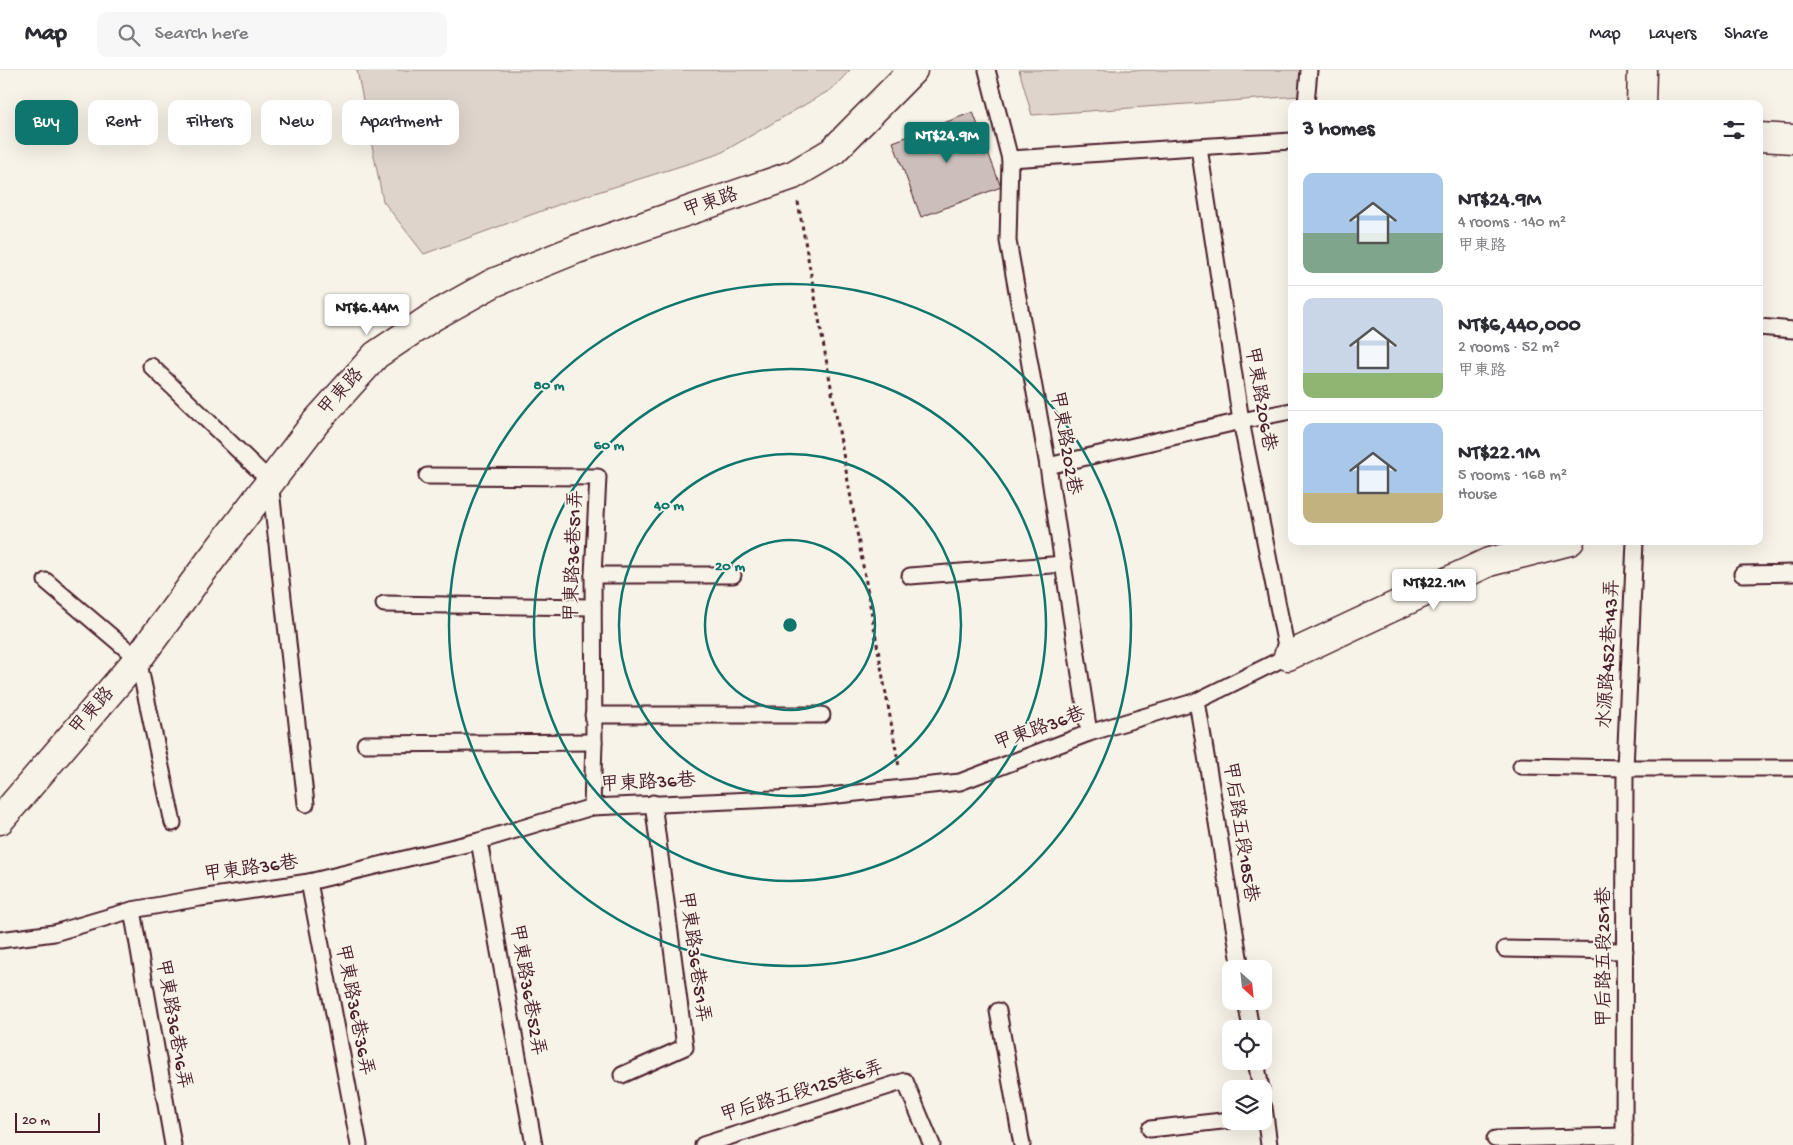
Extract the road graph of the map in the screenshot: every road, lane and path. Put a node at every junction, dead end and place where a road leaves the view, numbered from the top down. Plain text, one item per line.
1 (913, 70) edge
2 (987, 70) edge
3 (1309, 70) edge
4 (1642, 70) edge
5 (1306, 100) edge
6 (1641, 100) edge
7 (1763, 137) edge
8 (1793, 140) edge
9 (1288, 141) edge
10 (1199, 148) junction
11 (1010, 159) junction
12 (794, 175) junction
13 (1763, 327) edge
14 (1793, 330) edge
15 (151, 366) dead end
16 (1288, 412) edge
17 (1241, 421) junction
18 (1048, 466) junction
19 (427, 476) dead end
20 (270, 482) junction
21 (1555, 545) edge
22 (1635, 545) edge
23 (1064, 564) junction
24 (1793, 573) edge
25 (1742, 574) dead end
26 (593, 575) junction
27 (733, 575) dead end
28 (910, 576) dead end
29 (46, 581) dead end
30 (384, 604) dead end
31 (593, 607) junction
32 (1288, 656) junction
33 (138, 659) junction
34 (1197, 701) junction
35 (593, 715) junction
36 (822, 715) dead end
37 (1089, 733) junction
38 (594, 742) junction
39 (365, 744) dead end
40 (1521, 766) dead end
41 (1625, 768) junction
42 (1793, 768) edge
43 (902, 788) junction
44 (653, 803) junction
45 (306, 804) dead end
46 (592, 807) junction
47 (0, 820) edge
48 (173, 823) dead end
49 (479, 841) junction
50 (309, 882) junction
51 (132, 910) junction
52 (0, 940) edge
53 (1505, 949) dead end
54 (1625, 951) junction
55 (1240, 960) edge
56 (998, 1011) dead end
57 (622, 1075) dead end
58 (1222, 1121) edge
59 (1150, 1129) dead end
60 (1267, 1130) edge
61 (1494, 1139) dead end
62 (1624, 1141) edge
63 (173, 1145) edge
64 (359, 1145) edge
65 (534, 1145) edge
66 (703, 1145) edge
67 (932, 1145) edge
68 (1022, 1145) edge
69 (1269, 1145) edge

1 - 12 street, 甲東路
2 - 11 lane, 甲東路202巷
3 - 5 lane
4 - 6 street
7 - 8 street
9 - 10 lane
10 - 11 lane
10 - 17 lane, 甲東路206巷
11 - 18 lane, 甲東路202巷
12 - 20 street, 甲東路
12 - 43 path
13 - 14 lane
15 - 20 lane
16 - 17 lane
17 - 18 lane
17 - 32 lane, 甲東路206巷
18 - 23 lane, 甲東路202巷
19 - 26 lane, 甲東路36巷51弄
20 - 33 street, 甲東路
20 - 45 lane
21 - 32 street
22 - 41 lane, 水源路452巷143弄
23 - 28 lane
23 - 37 lane, 甲東路202巷
24 - 25 lane
26 - 27 lane
26 - 31 lane, 甲東路36巷51弄
29 - 33 lane
30 - 31 lane
31 - 35 lane, 甲東路36巷51弄
32 - 34 lane, 甲東路36巷
33 - 47 street, 甲東路
33 - 48 lane
34 - 37 lane, 甲東路36巷
34 - 55 lane, 甲后路五段185巷
35 - 36 lane
35 - 38 lane, 甲東路36巷51弄
37 - 43 lane, 甲東路36巷
38 - 39 lane
38 - 46 lane, 甲東路36巷51弄
40 - 41 lane
41 - 42 lane
41 - 54 lane, 甲后路五段251巷
43 - 44 lane, 甲東路36巷
44 - 46 lane, 甲東路36巷
44 - 57 lane, 甲東路36巷51弄
46 - 49 lane, 甲東路36巷
49 - 50 lane, 甲東路36巷
49 - 65 lane, 甲東路36巷52弄
50 - 51 lane, 甲東路36巷
50 - 64 lane, 甲東路36巷36弄
51 - 52 lane, 甲東路36巷
51 - 63 lane, 甲東路36巷16弄
53 - 54 lane
54 - 62 lane, 甲后路五段251巷
56 - 68 lane
58 - 59 lane
60 - 69 lane
61 - 62 lane
66 - 67 lane, 甲后路五段125巷6弄

